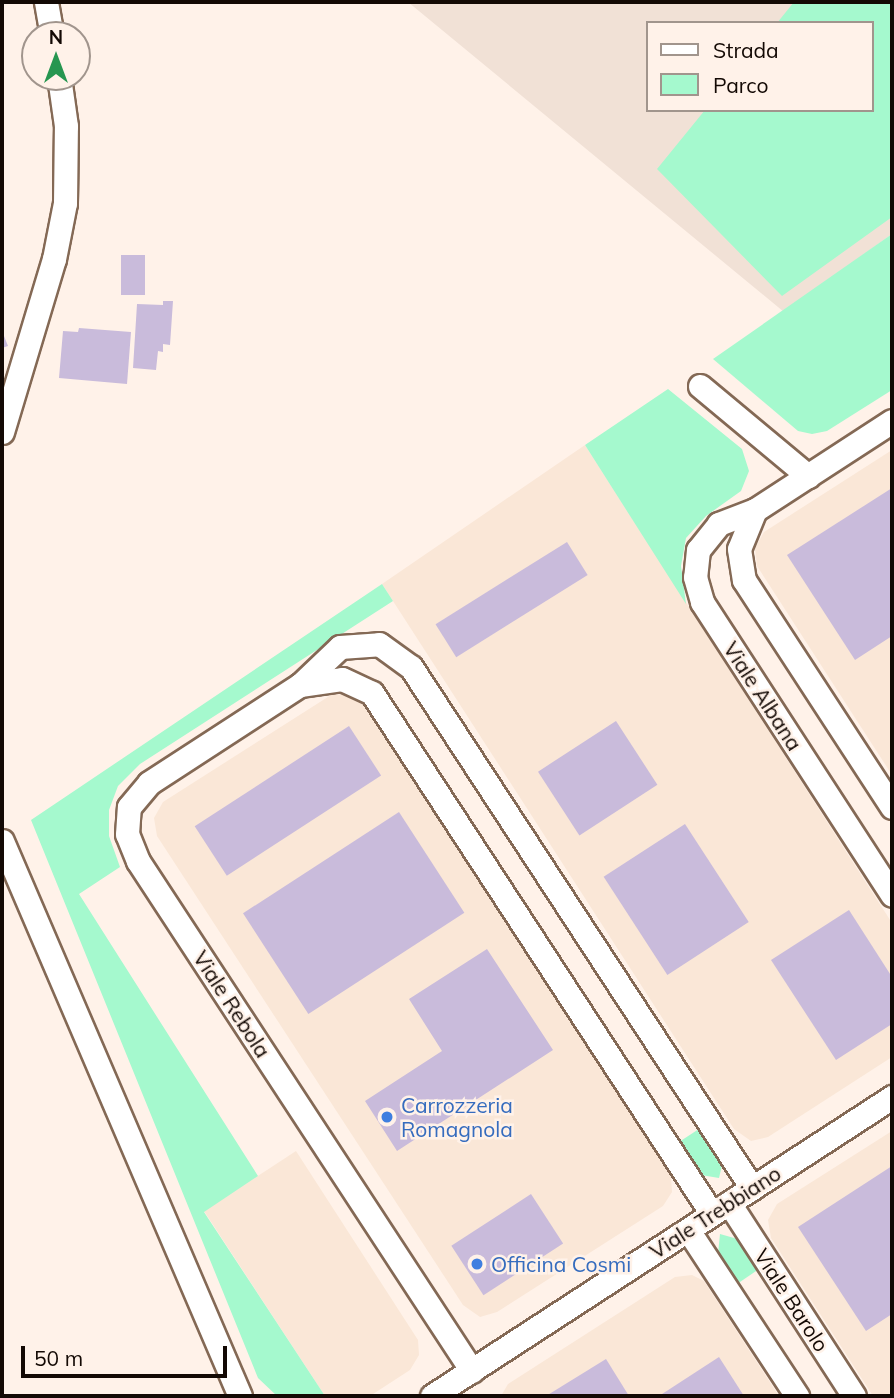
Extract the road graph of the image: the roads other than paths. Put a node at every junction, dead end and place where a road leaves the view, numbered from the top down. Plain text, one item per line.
1 (46, 2) edge
2 (49, 21) edge
3 (61, 91) edge
4 (700, 386) dead end
5 (892, 421) edge
6 (2, 432) edge
7 (808, 476) junction
8 (755, 510) junction
9 (300, 684) junction
10 (892, 807) edge
11 (2, 841) edge
12 (892, 895) edge
13 (892, 1097) edge
14 (752, 1188) junction
15 (721, 1209) junction
16 (688, 1230) junction
17 (230, 1370) junction
18 (464, 1383) edge
19 (240, 1396) edge
20 (258, 1396) edge
21 (432, 1396) edge
22 (797, 1396) edge
23 (854, 1396) edge

1 - 2 street
3 - 6 street
4 - 7 street
5 - 7 street, Viale Albana
7 - 8 street, Viale Albana
8 - 10 street
8 - 12 street, Viale Albana
9 - 14 street, Viale Rebola
9 - 15 street, Viale Rebola
9 - 18 street, Viale Rebola
11 - 17 street
13 - 14 street, Viale Trebbiano
14 - 15 street, Viale Trebbiano
15 - 16 street, Viale Trebbiano
15 - 23 street, Viale Barolo
16 - 18 street, Viale Trebbiano
16 - 22 street
17 - 19 street
17 - 20 street
18 - 21 street, Viale Trebbiano

